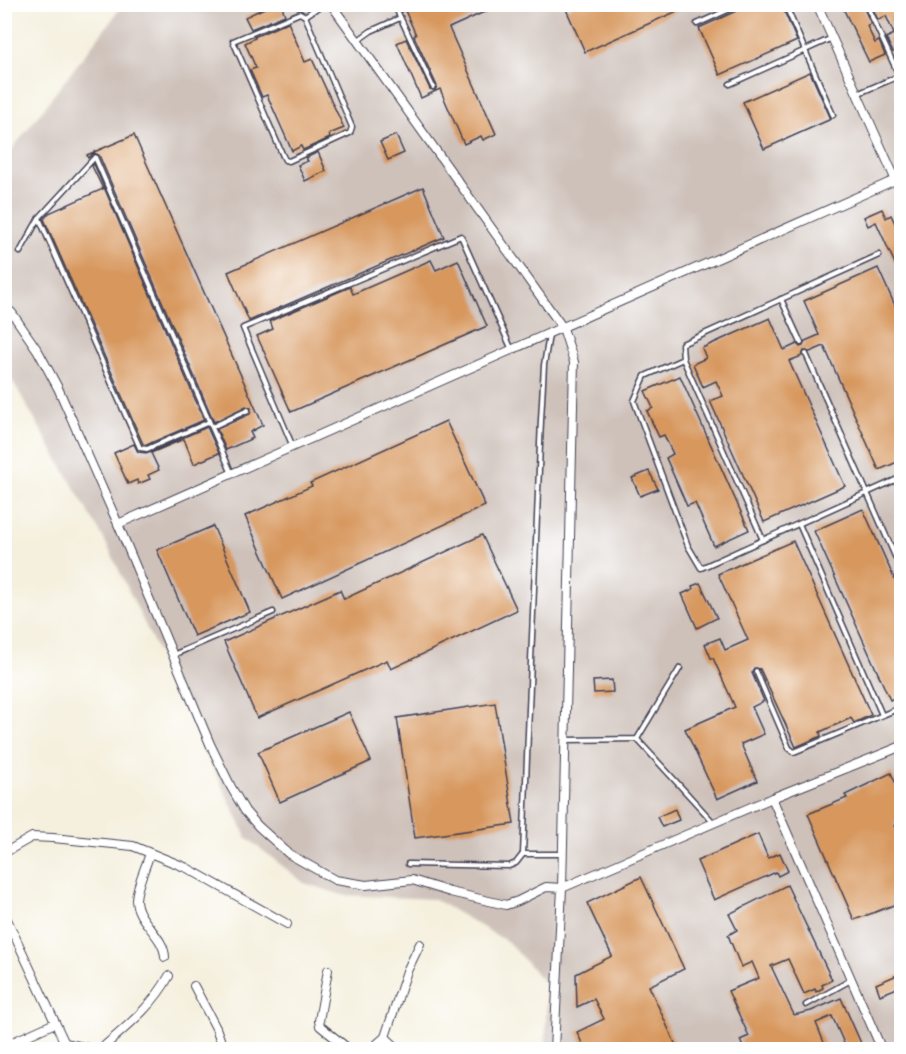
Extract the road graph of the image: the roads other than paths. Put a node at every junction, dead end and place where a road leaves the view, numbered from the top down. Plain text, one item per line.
1 (323, 4) edge
2 (332, 4) edge
3 (394, 4) edge
4 (741, 4) edge
5 (785, 4) edge
6 (817, 4) edge
7 (866, 4) edge
8 (305, 16) junction
9 (400, 18) junction
10 (697, 24) dead end
11 (832, 38) junction
12 (357, 40) junction
13 (805, 51) junction
14 (899, 76) junction
15 (902, 82) edge
16 (730, 84) dead end
17 (433, 87) dead end
18 (857, 94) junction
19 (833, 115) dead end
20 (898, 179) edge
21 (902, 194) edge
22 (39, 218) junction
23 (20, 252) dead end
24 (879, 255) dead end
25 (781, 299) junction
26 (4, 306) edge
27 (563, 328) junction
28 (549, 334) junction
29 (801, 343) dead end
30 (512, 351) junction
31 (806, 354) dead end
32 (683, 359) junction
33 (248, 410) dead end
34 (209, 422) junction
35 (212, 427) junction
36 (293, 447) junction
37 (232, 474) junction
38 (902, 477) edge
39 (866, 493) junction
40 (118, 524) junction
41 (799, 524) junction
42 (763, 540) junction
43 (902, 572) edge
44 (273, 612) dead end
45 (173, 655) junction
46 (680, 668) dead end
47 (756, 671) dead end
48 (902, 706) edge
49 (882, 715) junction
50 (637, 739) junction
51 (566, 740) junction
52 (902, 746) edge
53 (772, 798) junction
54 (714, 823) junction
55 (4, 853) edge
56 (150, 854) junction
57 (523, 854) junction
58 (563, 854) junction
59 (408, 864) dead end
60 (562, 888) junction
61 (4, 914) edge
62 (287, 924) dead end
63 (420, 944) dead end
64 (165, 957) dead end
65 (328, 970) dead end
66 (170, 976) dead end
67 (852, 979) junction
68 (194, 986) dead end
69 (806, 1005) dead end
70 (55, 1023) junction
71 (385, 1036) junction
72 (4, 1046) edge
73 (67, 1046) edge
74 (99, 1050) edge
75 (224, 1050) edge
76 (350, 1050) edge
77 (370, 1050) edge
78 (399, 1050) edge
79 (554, 1050) edge
80 (882, 1050) edge

1 - 8 lane
2 - 12 street
3 - 9 lane
4 - 10 lane
5 - 13 lane
6 - 11 street
7 - 14 lane
8 - 8 lane
9 - 12 lane
9 - 17 lane
11 - 13 lane
11 - 18 street
12 - 27 street
13 - 16 lane
13 - 19 lane
14 - 15 lane
14 - 18 lane
18 - 20 street
20 - 21 street
20 - 27 street
22 - 23 lane
22 - 34 lane
22 - 34 lane
24 - 25 lane
25 - 29 lane
25 - 32 lane
26 - 40 street
27 - 28 street
27 - 51 street
28 - 30 street
28 - 57 lane
30 - 36 street
30 - 36 lane
31 - 39 lane
32 - 42 lane
32 - 42 lane
33 - 35 lane
34 - 35 lane
35 - 37 lane
36 - 37 street
37 - 40 street
38 - 39 lane
39 - 41 lane
39 - 43 lane
40 - 45 street
41 - 42 lane
41 - 49 lane
44 - 45 lane
45 - 60 street
46 - 50 lane
47 - 49 lane
48 - 49 lane
50 - 51 lane
50 - 54 lane
51 - 58 street
52 - 53 street
53 - 54 street
53 - 67 street
54 - 60 street
55 - 56 street
56 - 62 street
56 - 64 street
57 - 58 lane
57 - 59 lane
58 - 60 street
60 - 79 street
61 - 70 street
63 - 71 street
65 - 76 street
66 - 74 street
67 - 69 lane
67 - 80 street
68 - 75 street
70 - 72 street
70 - 73 street
71 - 77 street
71 - 78 street
73 - 74 street

